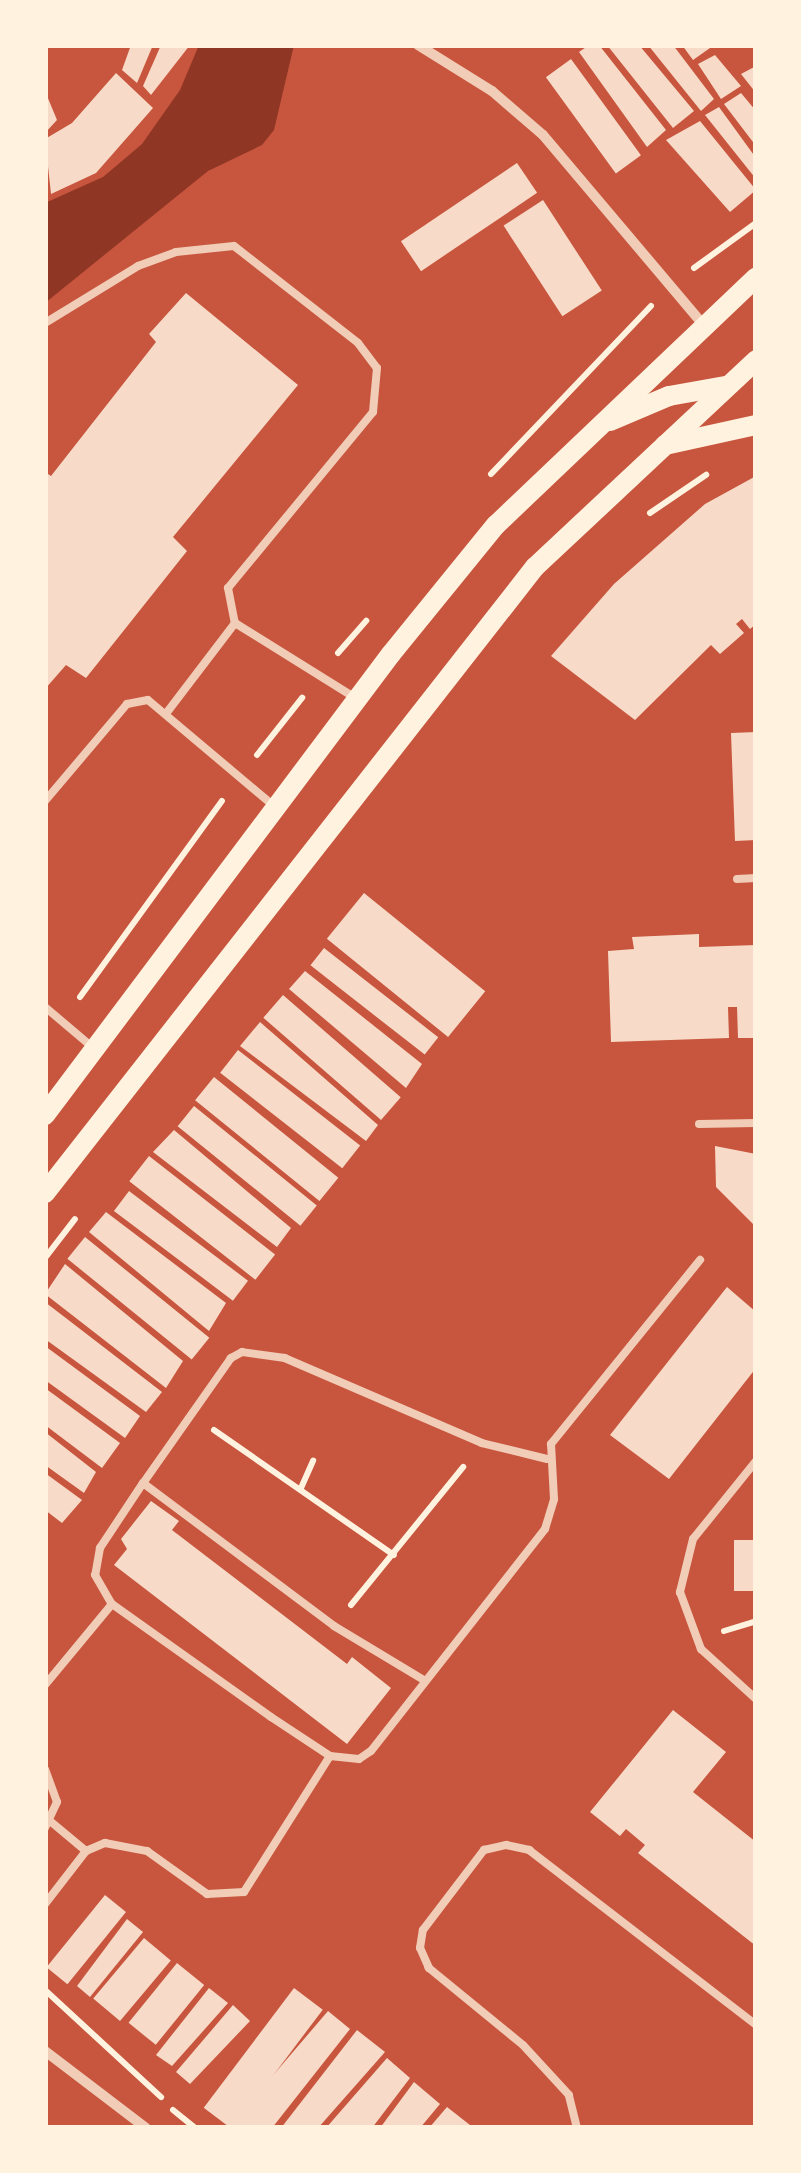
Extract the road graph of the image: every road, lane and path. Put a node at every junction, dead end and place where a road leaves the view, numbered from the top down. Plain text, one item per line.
1 (418, 45) edge
2 (756, 223) edge
3 (756, 278) edge
4 (670, 286) junction
5 (45, 323) edge
6 (703, 324) junction
7 (756, 360) edge
8 (756, 377) edge
9 (728, 386) junction
10 (756, 424) edge
11 (595, 428) junction
12 (663, 445) junction
13 (720, 466) dead end
14 (647, 516) dead end
15 (235, 623) junction
16 (358, 700) junction
17 (168, 711) junction
18 (45, 801) edge
19 (276, 808) junction
20 (756, 878) edge
21 (737, 879) dead end
22 (45, 1007) edge
23 (96, 1051) junction
24 (45, 1115) edge
25 (756, 1123) edge
26 (699, 1124) dead end
27 (45, 1193) edge
28 (80, 1212) dead end
29 (45, 1258) edge
30 (700, 1260) dead end
31 (191, 1413) junction
32 (482, 1443) junction
33 (547, 1458) junction
34 (313, 1461) dead end
35 (756, 1461) edge
36 (142, 1483) junction
37 (301, 1488) junction
38 (394, 1555) junction
39 (112, 1604) junction
40 (334, 1626) junction
41 (424, 1680) junction
42 (45, 1685) edge
43 (756, 1699) edge
44 (330, 1756) junction
45 (45, 1769) edge
46 (48, 1825) edge
47 (86, 1851) junction
48 (45, 1904) edge
49 (45, 1990) edge
50 (756, 2025) edge
51 (45, 2051) edge
52 (146, 2128) edge
53 (195, 2128) edge
54 (577, 2128) edge

1 - 4 street
2 - 4 path
3 - 6 main road
4 - 6 street
5 - 15 lane
6 - 11 main road
7 - 9 main road
8 - 9 main road
9 - 11 main road
9 - 12 main road
10 - 12 main road
11 - 16 main road
12 - 27 main road
13 - 14 path
15 - 16 lane
15 - 17 lane
16 - 19 main road
17 - 18 lane
17 - 19 lane
19 - 23 main road
20 - 21 lane
22 - 23 lane
23 - 24 main road
25 - 26 lane
28 - 29 path
30 - 33 lane
31 - 32 lane
31 - 36 lane
31 - 37 path
32 - 33 lane
32 - 38 path
33 - 41 lane
34 - 37 path
35 - 43 lane
36 - 39 lane
36 - 40 lane
37 - 38 path
38 - 40 path
39 - 42 lane
39 - 44 lane
40 - 41 lane
41 - 44 lane
44 - 47 lane
45 - 46 lane
46 - 47 lane
47 - 48 lane
49 - 53 path
50 - 54 lane
51 - 52 street

